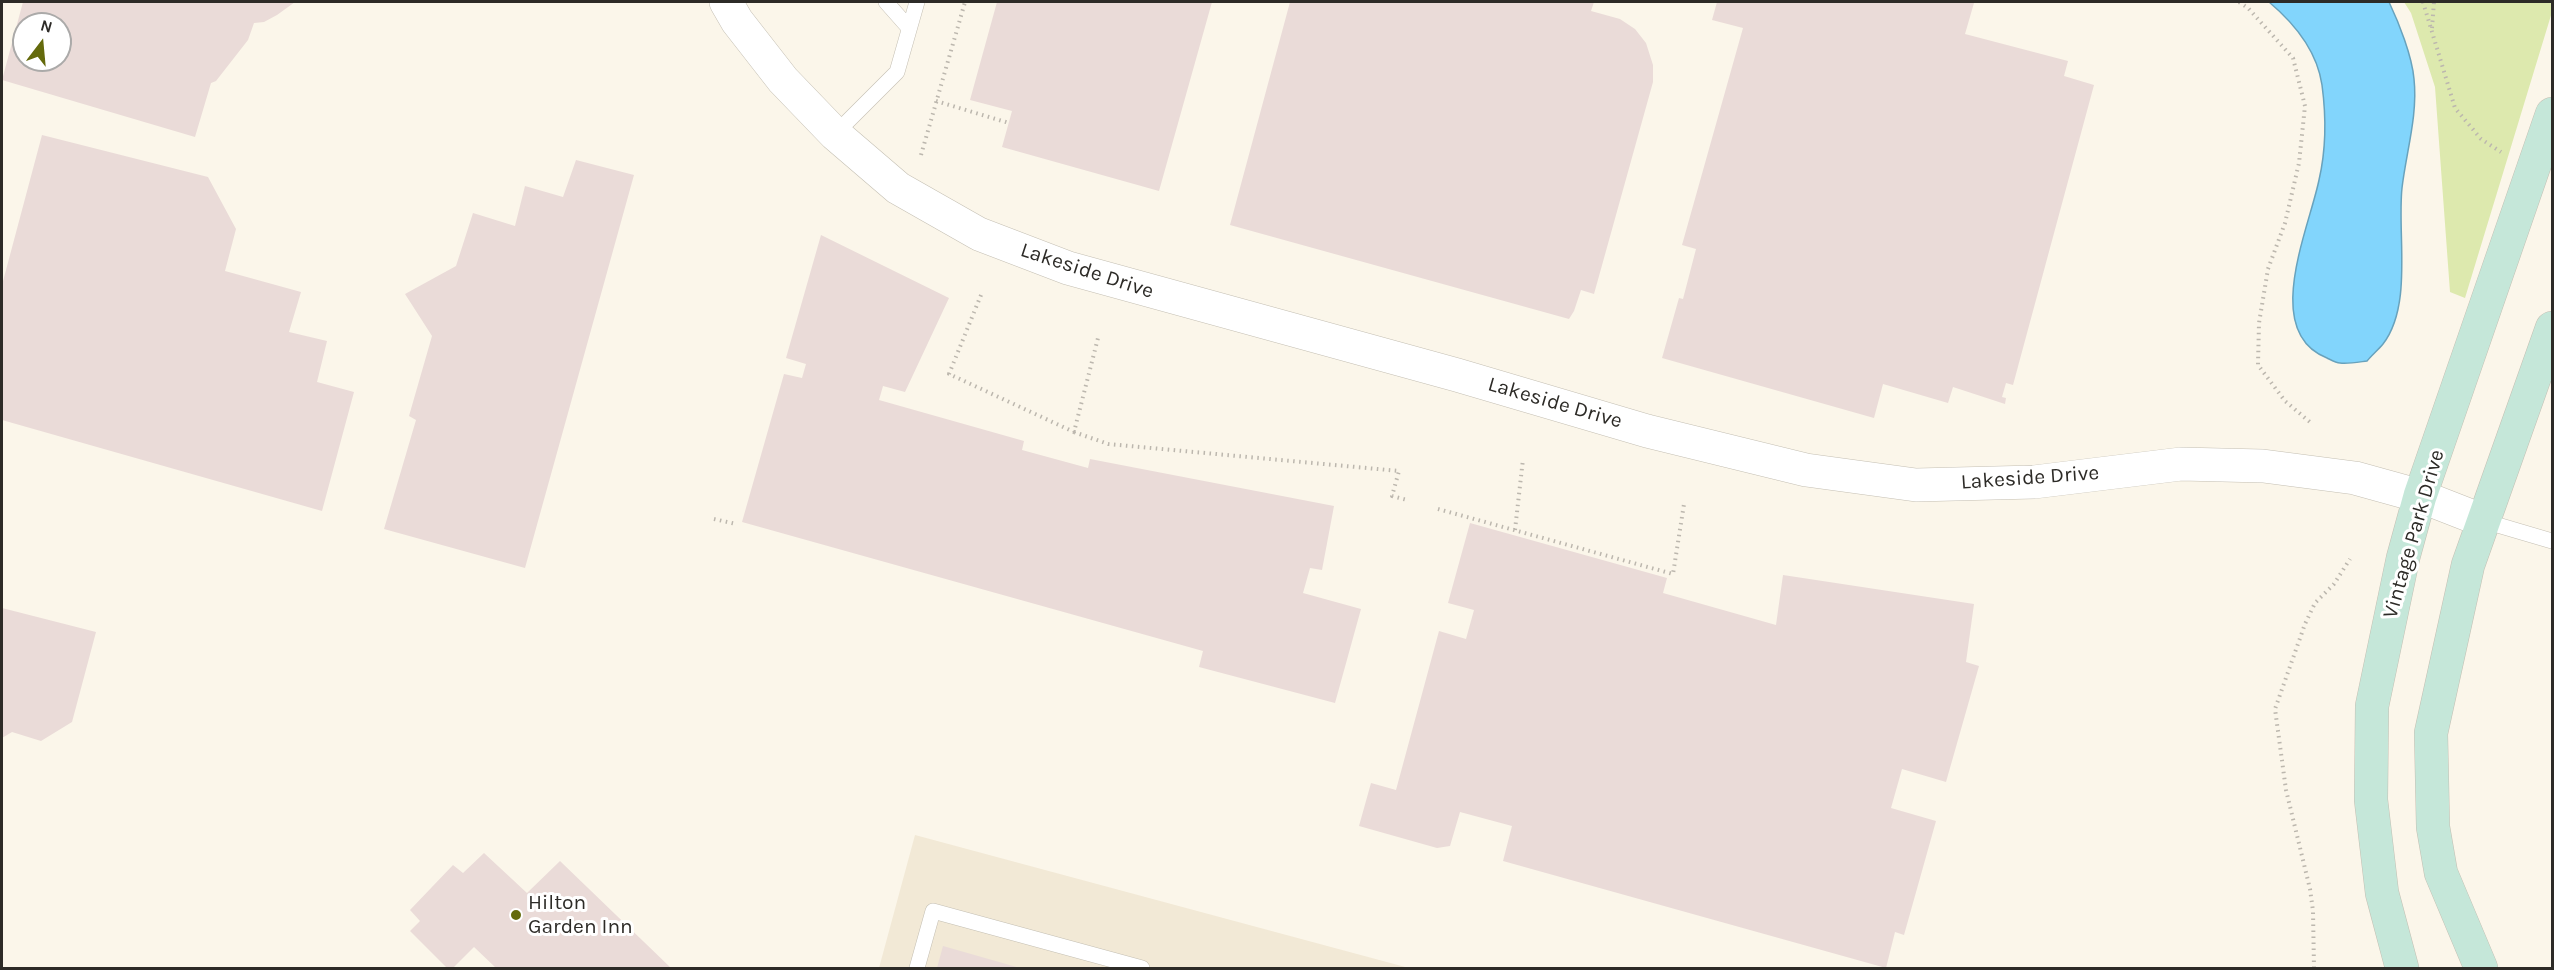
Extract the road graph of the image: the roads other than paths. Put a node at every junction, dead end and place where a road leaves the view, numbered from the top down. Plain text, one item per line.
1 (726, 2) edge
2 (885, 2) edge
3 (917, 2) edge
4 (909, 28) junction
5 (2553, 114) edge
6 (835, 134) junction
7 (2553, 328) edge
8 (2420, 496) junction
9 (2484, 521) junction
10 (2553, 541) edge
11 (917, 969) edge
12 (1142, 969) edge
13 (2402, 969) edge
14 (2481, 969) edge

1 - 6 street, Lakeside Drive
2 - 4 lane
3 - 4 lane
4 - 6 lane
5 - 8 main road, Vintage Park Drive
6 - 8 street, Lakeside Drive
7 - 9 main road
8 - 9 street, Lakeside Drive
8 - 13 main road, Vintage Park Drive
9 - 10 lane
9 - 14 main road
11 - 12 lane

